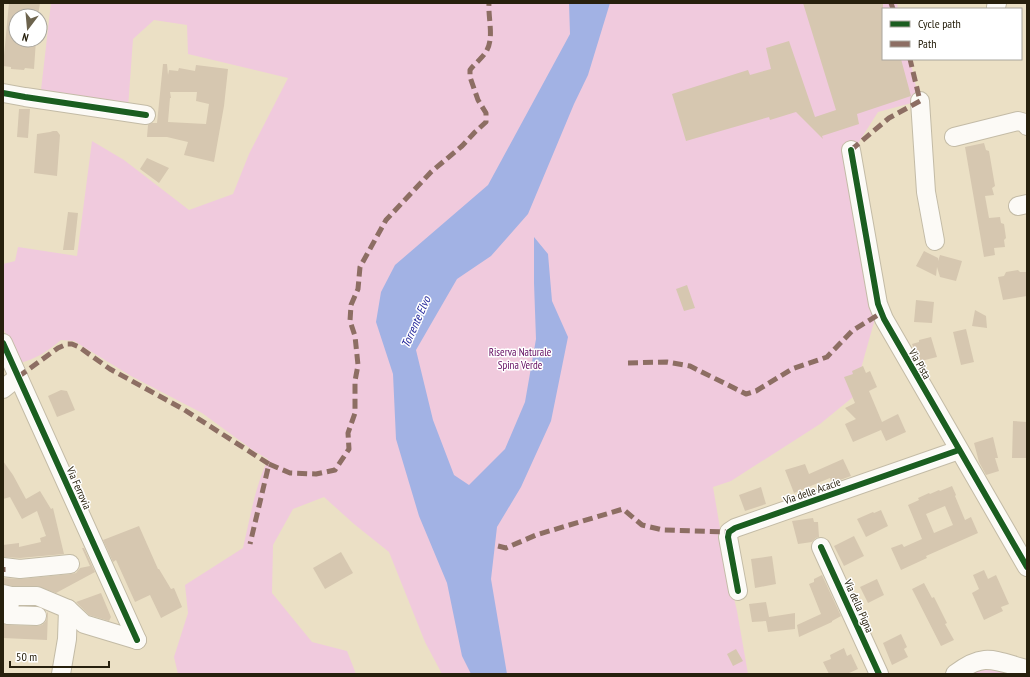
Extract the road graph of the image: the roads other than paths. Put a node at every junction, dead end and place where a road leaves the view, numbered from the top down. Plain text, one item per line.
1 (3, 93) edge
2 (920, 101) dead end
3 (146, 115) dead end
4 (1027, 126) edge
5 (954, 137) dead end
6 (851, 150) dead end
7 (935, 240) dead end
8 (3, 343) edge
9 (18, 377) junction
10 (3, 389) edge
11 (959, 450) junction
12 (821, 547) dead end
13 (70, 564) dead end
14 (3, 567) edge
15 (1027, 567) edge
16 (3, 572) edge
17 (738, 591) dead end
18 (7, 595) edge
19 (68, 609) junction
20 (37, 616) dead end
21 (1025, 670) edge
22 (61, 674) edge
23 (879, 674) edge
24 (955, 674) edge

1 - 3 street
2 - 7 street
4 - 5 street
6 - 11 street, Via Pista
8 - 9 street, Via Ferrovia
9 - 10 street
9 - 19 street, Via Ferrovia
11 - 15 street, Via Pista
11 - 17 street, Via delle Acacie
12 - 23 street, Via della Pigna
13 - 14 street
14 - 16 street
18 - 19 street, Via Ferrovia
18 - 20 street
19 - 22 street
21 - 24 street

